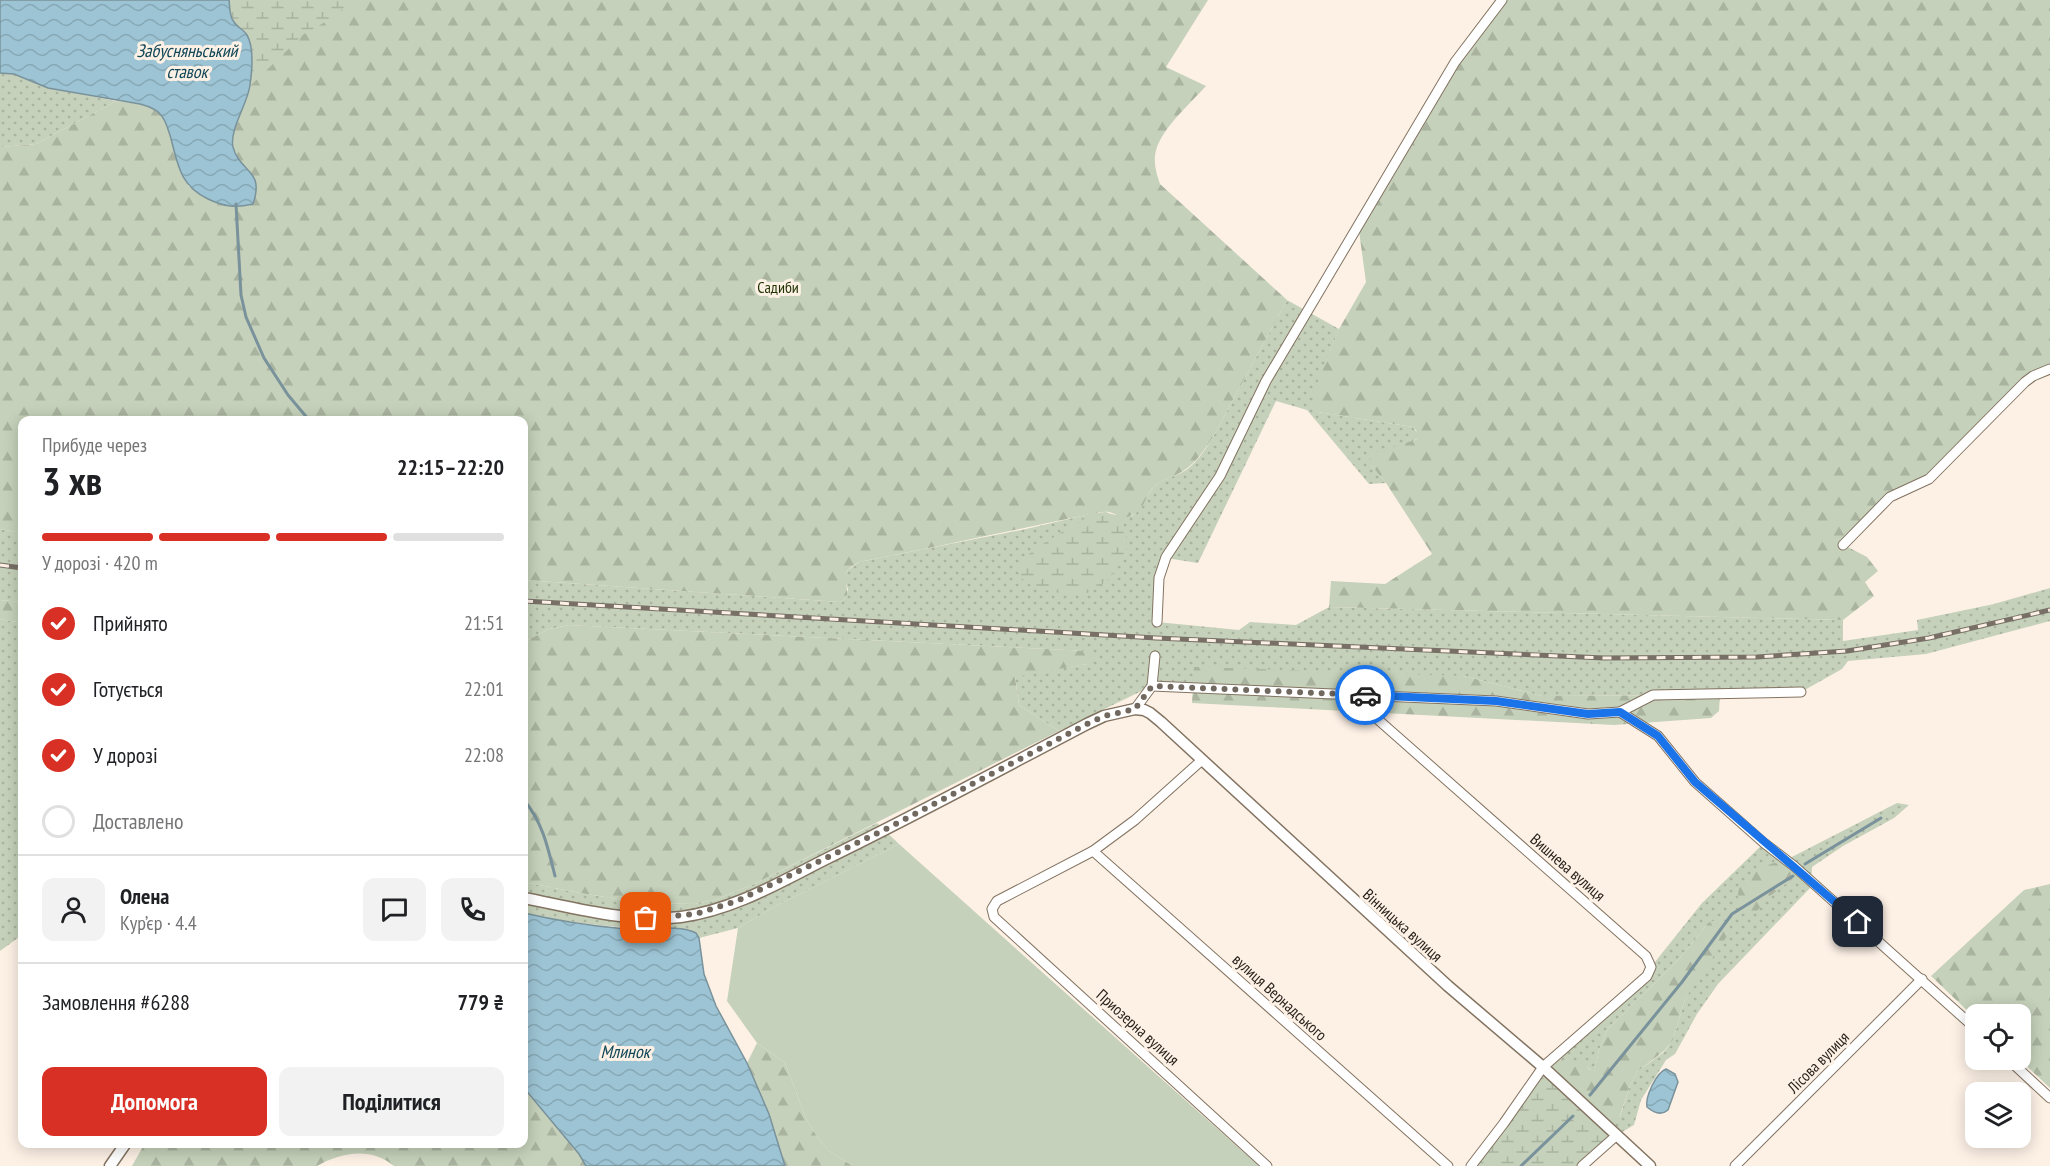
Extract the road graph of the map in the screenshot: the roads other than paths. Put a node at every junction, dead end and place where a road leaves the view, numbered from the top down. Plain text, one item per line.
1 (1502, 0) edge
2 (2050, 369) edge
3 (1844, 545) dead end
4 (1157, 622) dead end
5 (1155, 656) dead end
6 (1152, 686) junction
7 (1801, 692) dead end
8 (1349, 694) junction
9 (1135, 709) junction
10 (1620, 712) junction
11 (1202, 760) junction
12 (1093, 851) junction
13 (528, 899) edge
14 (1922, 979) junction
15 (1965, 1019) edge
16 (1543, 1067) junction
17 (2020, 1070) edge
18 (2050, 1098) edge
19 (1617, 1135) junction
20 (123, 1148) edge
21 (110, 1166) edge
22 (1267, 1166) edge
23 (1448, 1166) edge
24 (1471, 1166) edge
25 (1582, 1166) edge
26 (1650, 1166) edge
27 (1735, 1166) edge

1 - 4 street
2 - 3 street
5 - 6 street
6 - 8 street
6 - 9 street
7 - 10 street
8 - 10 street
8 - 16 street, Вишнева вулиця
9 - 11 street, Вінницька вулиця
9 - 13 street
10 - 14 street
11 - 12 street
11 - 16 street, Вінницька вулиця
12 - 22 street, Приозерна вулиця
12 - 23 street, вулиця Вернадського
14 - 15 street
14 - 27 street, Лісова вулиця
16 - 19 street, Вінницька вулиця
16 - 24 street
17 - 18 street
19 - 25 street
19 - 26 street, Вінницька вулиця
20 - 21 street

